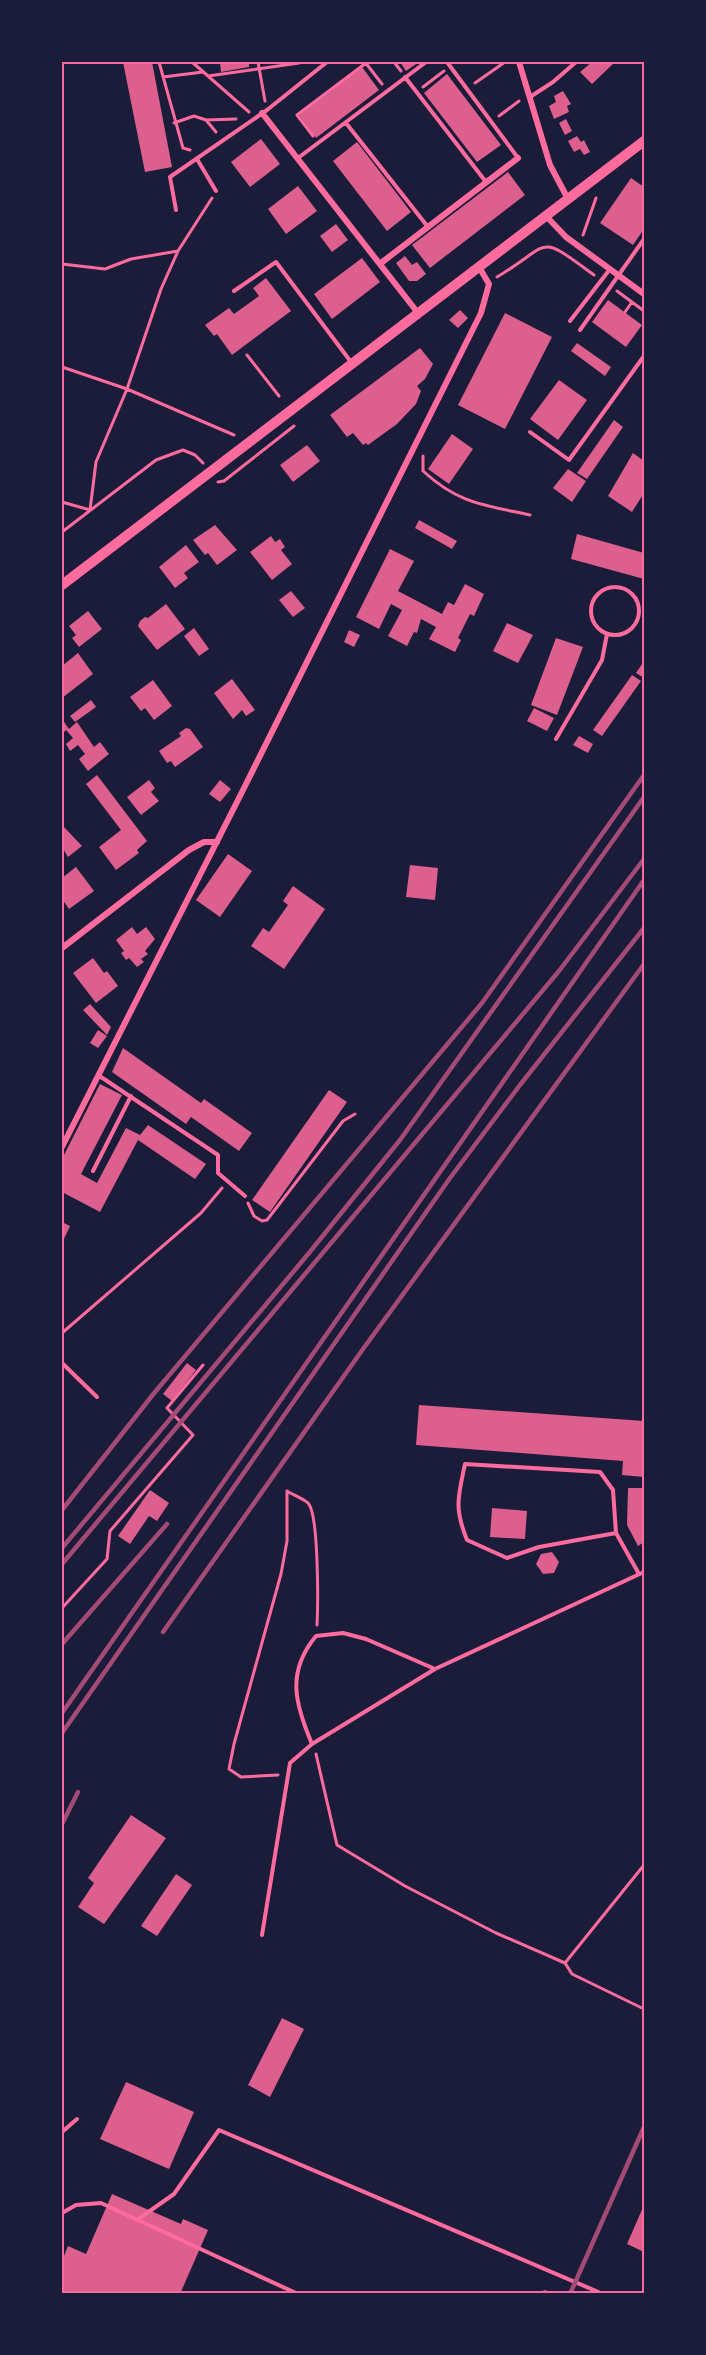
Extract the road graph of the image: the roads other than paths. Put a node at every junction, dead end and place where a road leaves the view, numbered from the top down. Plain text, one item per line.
1 (327, 62) edge
2 (426, 62) edge
3 (519, 62) edge
4 (576, 62) edge
5 (449, 64) edge
6 (405, 77) junction
7 (530, 97) junction
8 (265, 112) junction
9 (346, 123) junction
10 (645, 141) edge
11 (298, 158) junction
12 (518, 158) joint
13 (197, 159) junction
14 (486, 182) junction
15 (216, 191) road end
16 (568, 199) junction
17 (176, 210) dead end
18 (546, 216) junction
19 (428, 227) junction
20 (645, 239) edge
21 (381, 263) junction
22 (479, 267) junction
23 (610, 269) junction
24 (619, 276) junction
25 (234, 291) dead end
26 (645, 294) edge
27 (418, 313) junction
28 (570, 321) dead end
29 (580, 330) dead end
30 (645, 356) edge
31 (352, 363) junction
32 (530, 432) dead end
33 (62, 585) edge
34 (642, 609) edge
35 (607, 634) junction
36 (556, 739) dead end
37 (217, 842) junction
38 (62, 948) edge
39 (98, 1075) junction
40 (131, 1096) junction
41 (62, 1147) edge
42 (93, 1171) dead end
43 (245, 1196) road end
44 (62, 1363) edge
45 (97, 1397) dead end
46 (615, 1533) junction
47 (645, 1572) edge
48 (639, 1574) junction
49 (435, 1669) junction
50 (312, 1744) junction
51 (262, 1935) dead end
52 (77, 2119) dead end
53 (62, 2132) edge
54 (62, 2213) edge
55 (137, 2220) junction
56 (298, 2294) edge
57 (603, 2294) edge

1 - 8 lane
2 - 6 lane
3 - 7 street
4 - 7 lane
5 - 12 lane
6 - 9 lane
6 - 14 lane
7 - 16 street
8 - 11 street
8 - 13 lane
9 - 11 lane
9 - 19 lane
10 - 16 main road
11 - 21 street
12 - 14 street
13 - 15 lane
13 - 17 lane
14 - 19 street
16 - 18 main road
18 - 22 main road
18 - 23 street
19 - 21 street
20 - 24 lane
21 - 27 street
22 - 27 main road
22 - 37 street
23 - 24 street
23 - 28 lane
24 - 26 street
24 - 29 lane
25 - 31 lane
27 - 31 main road
30 - 32 lane
31 - 33 main road
34 - 35 lane
34 - 35 lane
35 - 36 lane
37 - 38 street
37 - 39 street
39 - 40 lane
39 - 41 street
40 - 42 lane
40 - 43 lane
44 - 45 lane
46 - 46 lane
46 - 48 lane
47 - 48 lane
48 - 49 lane
49 - 50 lane
49 - 50 lane
50 - 51 lane
52 - 53 lane
54 - 55 lane
55 - 56 lane
55 - 57 lane

